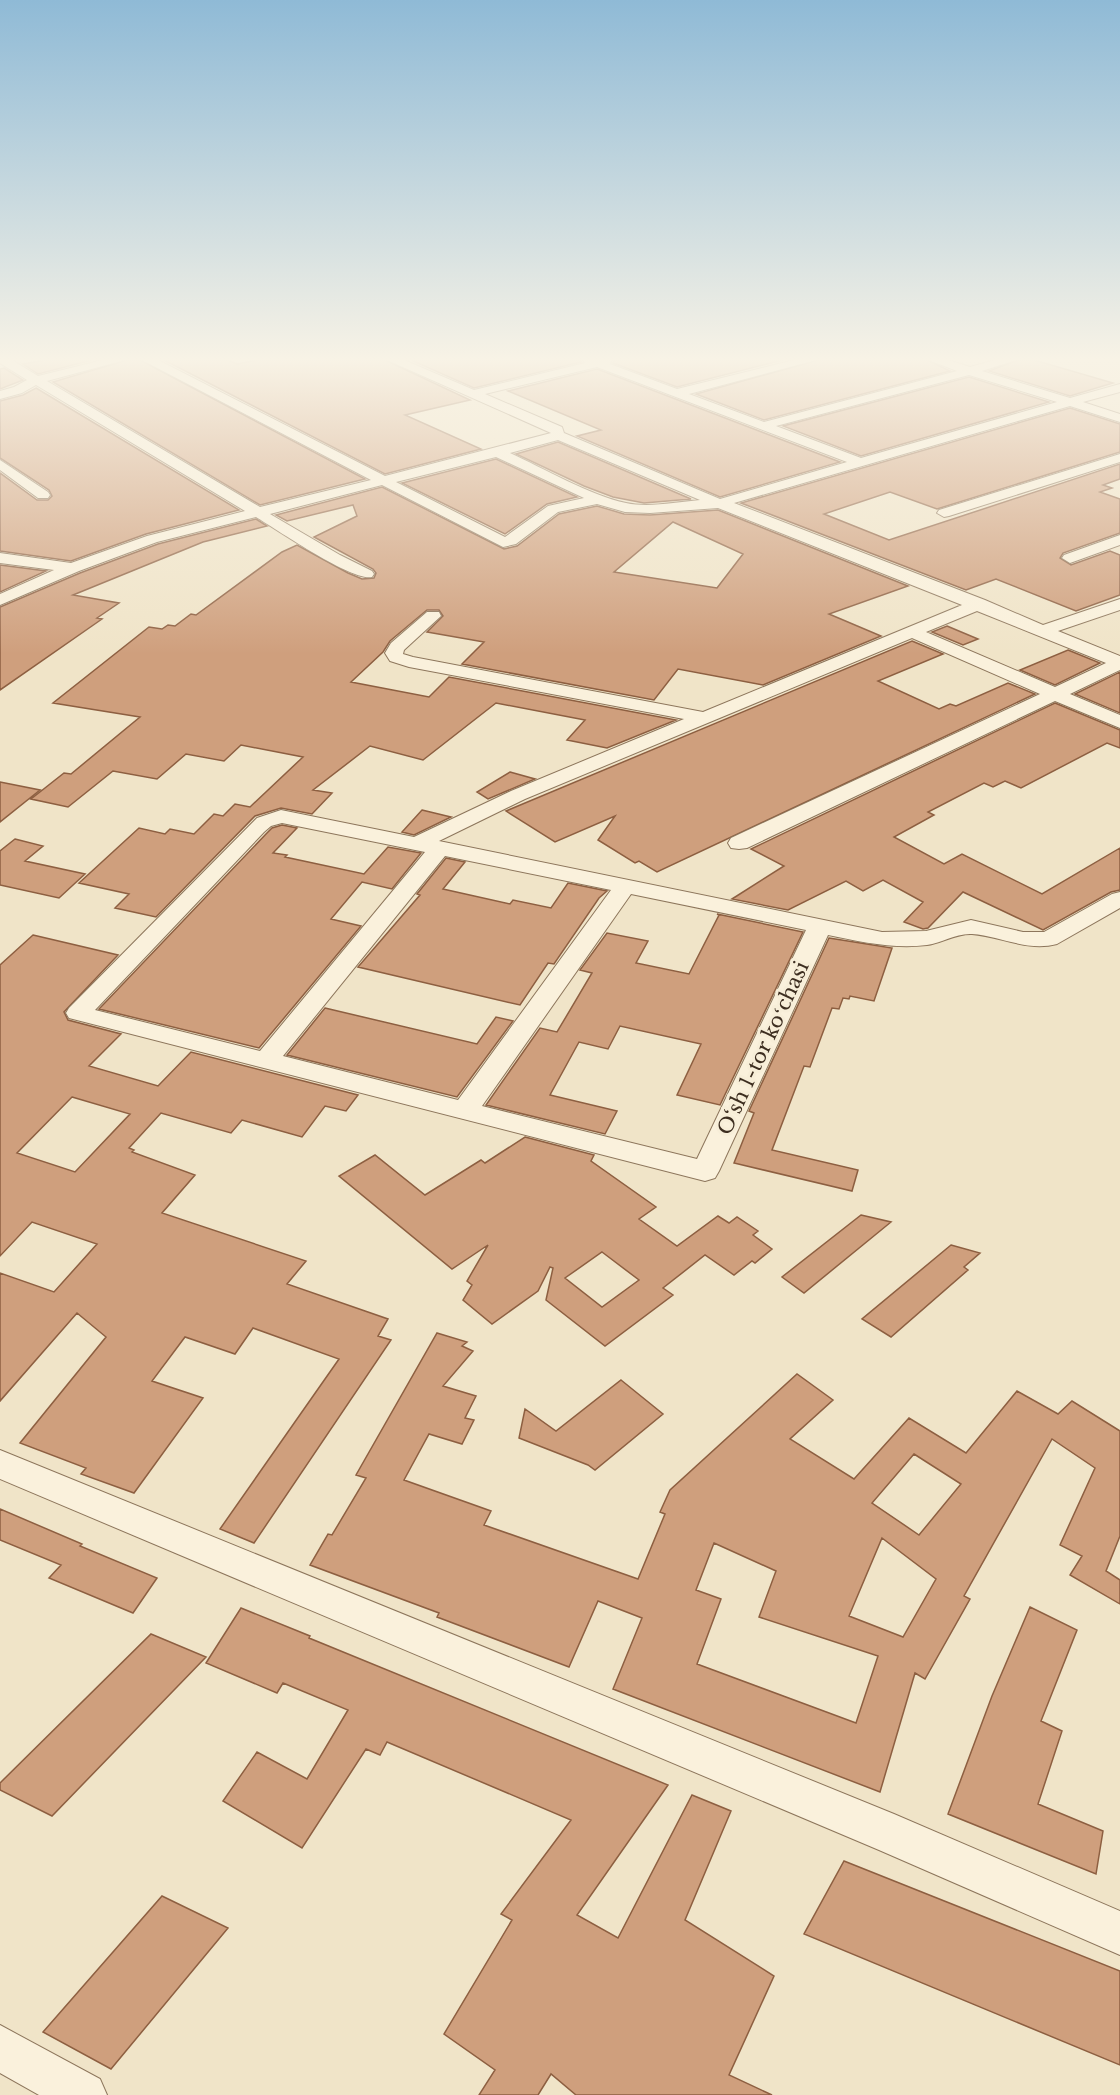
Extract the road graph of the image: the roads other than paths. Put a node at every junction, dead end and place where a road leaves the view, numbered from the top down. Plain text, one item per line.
1 (168, 458) edge
2 (339, 458) edge
3 (475, 458) edge
4 (509, 458) edge
5 (612, 458) edge
6 (847, 458) edge
7 (879, 458) edge
8 (1120, 458) edge
9 (861, 463) junction
10 (0, 464) edge
11 (384, 481) junction
12 (44, 495) dead end
13 (598, 500) junction
14 (720, 503) junction
15 (261, 512) junction
16 (944, 513) dead end
17 (1120, 540) edge
18 (0, 558) edge
19 (1070, 558) dead end
20 (72, 568) junction
21 (366, 574) dead end
22 (0, 600) edge
23 (979, 604) junction
24 (1120, 604) edge
25 (433, 616) dead end
26 (1043, 631) junction
27 (912, 632) junction
28 (1120, 662) edge
29 (1054, 693) junction
30 (706, 718) junction
31 (1120, 722) edge
32 (739, 843) dead end
33 (429, 845) junction
34 (626, 885) junction
35 (1120, 899) edge
36 (820, 926) junction
37 (266, 1060) junction
38 (464, 1111) junction
39 (0, 1464) edge
40 (1120, 1933) edge
41 (0, 2048) edge
42 (84, 2095) edge

1 - 15 street
2 - 11 street
3 - 11 street
4 - 13 street
5 - 14 street
6 - 9 street
7 - 9 street
8 - 16 street
9 - 14 street
10 - 12 street
11 - 13 street
11 - 15 street
13 - 14 street
14 - 23 street
15 - 20 street
15 - 21 street
17 - 19 street
18 - 20 street
20 - 22 street
23 - 26 street
23 - 27 street
24 - 26 street
25 - 30 street
26 - 28 street
27 - 29 street
27 - 30 street
28 - 29 street
29 - 31 street
29 - 32 street
30 - 33 street
33 - 34 street
33 - 37 street
33 - 37 street
34 - 36 street
34 - 38 street
35 - 36 street
36 - 38 street, O‘sh 1-tor koʻchasi
37 - 38 street
39 - 40 street
41 - 42 street

